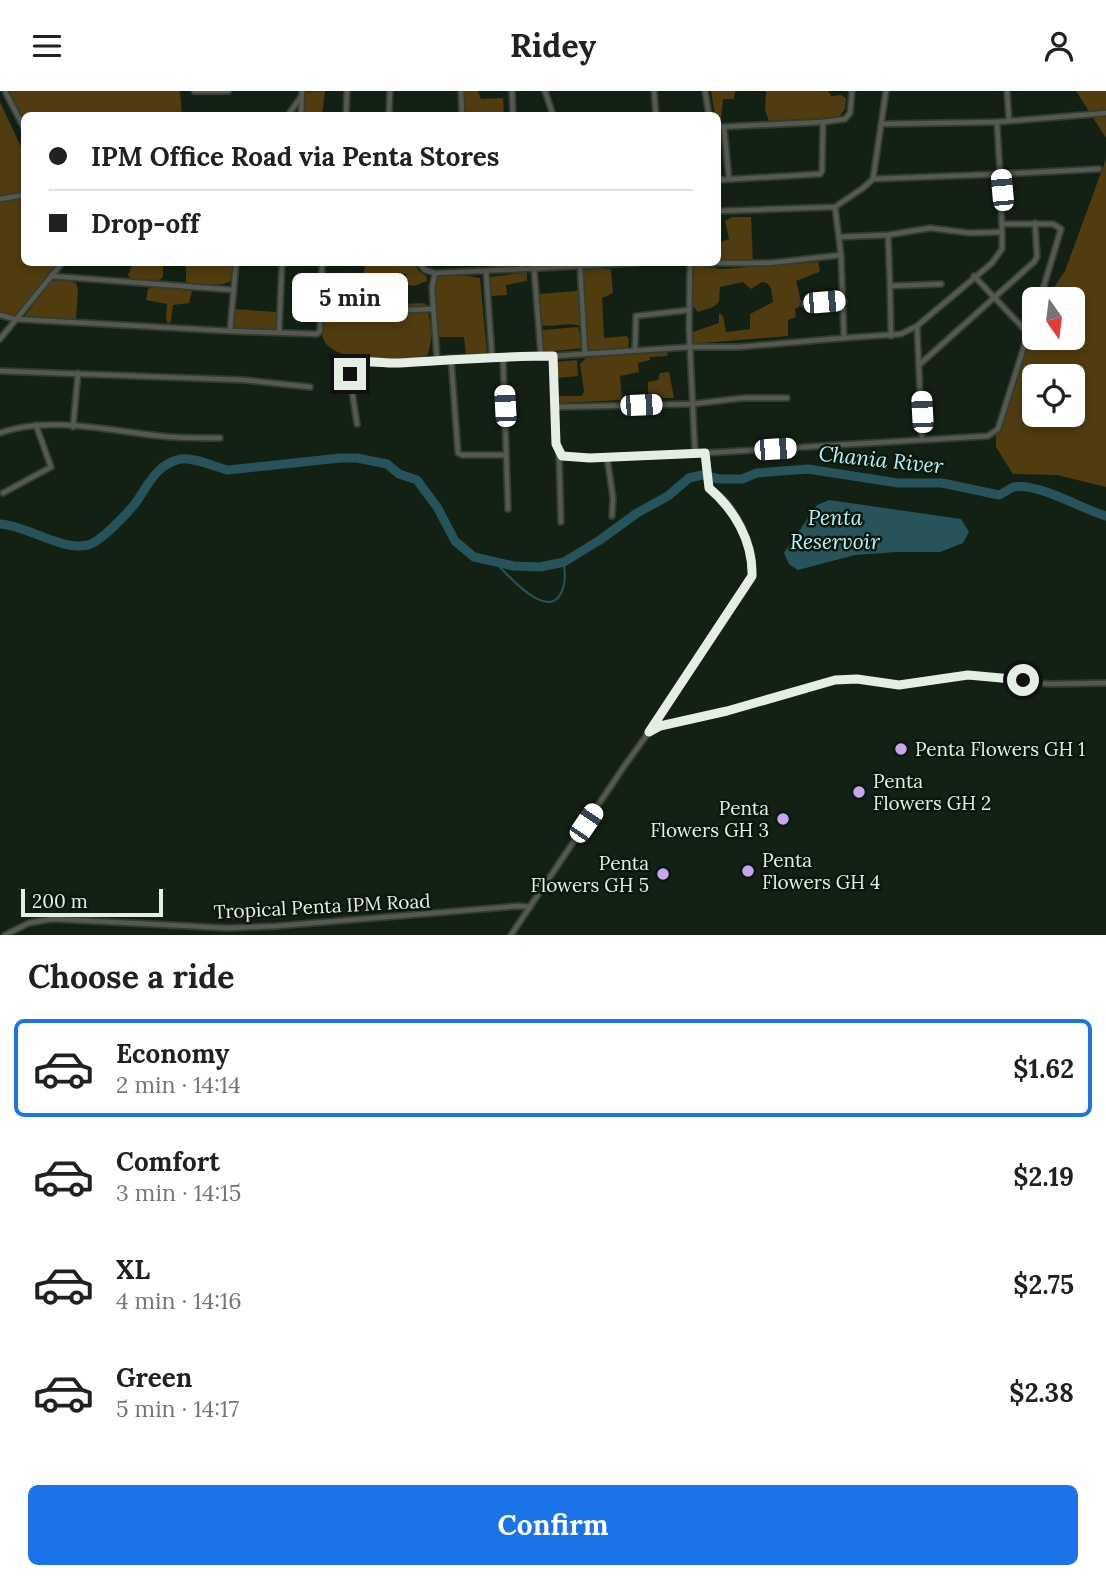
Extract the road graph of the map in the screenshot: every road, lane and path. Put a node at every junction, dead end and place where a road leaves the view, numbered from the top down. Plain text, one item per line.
1 (5, 91) edge
2 (194, 91) edge
3 (228, 91) edge
4 (347, 91) edge
5 (390, 91) edge
6 (461, 91) edge
7 (512, 91) edge
8 (545, 91) edge
9 (654, 91) edge
10 (705, 91) edge
11 (852, 91) edge
12 (886, 91) edge
13 (1007, 91) edge
14 (302, 94) edge
15 (290, 112) edge
16 (301, 112) edge
17 (346, 112) edge
18 (388, 112) edge
19 (462, 112) edge
20 (513, 112) edge
21 (552, 112) edge
22 (656, 112) edge
23 (708, 112) edge
24 (1106, 113) edge
25 (1009, 120) junction
26 (21, 122) edge
27 (823, 122) junction
28 (997, 122) junction
29 (882, 124) junction
30 (724, 127) joint
31 (1099, 169) dead end
32 (1000, 174) junction
33 (729, 179) junction
34 (873, 179) junction
35 (721, 180) edge
36 (21, 196) edge
37 (0, 199) edge
38 (835, 207) junction
39 (721, 211) edge
40 (1035, 223) junction
41 (1003, 224) junction
42 (1002, 232) junction
43 (888, 235) junction
44 (839, 237) junction
45 (841, 255) junction
46 (721, 263) edge
47 (59, 266) edge
48 (236, 266) edge
49 (282, 266) edge
50 (322, 266) edge
51 (422, 266) edge
52 (469, 266) edge
53 (522, 266) edge
54 (580, 266) joint
55 (690, 266) edge
56 (534, 268) junction
57 (470, 271) junction
58 (486, 271) junction
59 (435, 273) junction
60 (51, 276) junction
61 (974, 277) junction
62 (942, 284) dead end
63 (890, 286) junction
64 (1044, 287) edge
65 (234, 290) junction
66 (995, 297) junction
67 (844, 301) junction
68 (804, 304) dead end
69 (433, 309) junction
70 (689, 310) junction
71 (356, 312) dead end
72 (0, 315) edge
73 (14, 319) junction
74 (917, 326) junction
75 (1022, 326) edge
76 (230, 331) junction
77 (279, 333) junction
78 (891, 336) junction
79 (844, 338) junction
80 (0, 339) edge
81 (690, 347) junction
82 (1022, 348) edge
83 (635, 350) junction
84 (584, 353) junction
85 (541, 356) junction
86 (553, 356) junction
87 (492, 357) junction
88 (503, 357) junction
89 (451, 358) junction
90 (437, 359) junction
91 (919, 365) junction
92 (0, 371) edge
93 (78, 373) junction
94 (310, 387) dead end
95 (787, 398) dead end
96 (692, 404) junction
97 (556, 407) junction
98 (357, 424) dead end
99 (36, 425) junction
100 (73, 427) junction
101 (0, 433) edge
102 (220, 438) dead end
103 (922, 439) junction
104 (559, 453) junction
105 (695, 453) junction
106 (705, 453) junction
107 (506, 455) junction
108 (607, 457) junction
109 (3, 492) dead end
110 (508, 509) dead end
111 (612, 516) dead end
112 (561, 522) dead end
113 (1106, 683) edge
114 (649, 732) junction
115 (531, 905) junction
116 (5, 935) edge
117 (511, 935) edge

1 - 26 street
2 - 3 street
4 - 17 street
5 - 18 street
6 - 19 street
7 - 20 street
8 - 21 street
9 - 22 street
10 - 23 street
11 - 27 street
12 - 29 street
13 - 25 street
14 - 15 street
14 - 16 street
24 - 25 street
25 - 28 street
27 - 30 street
27 - 33 street
28 - 29 street
28 - 32 street
29 - 34 street
30 - 33 street
31 - 32 street
32 - 34 street
32 - 41 street
33 - 35 street
34 - 38 street
36 - 37 street
38 - 39 street
38 - 44 street
40 - 41 street
40 - 64 street
40 - 66 street
41 - 42 street
42 - 43 street
42 - 61 street
43 - 44 street
43 - 63 street
44 - 45 street
45 - 46 street
45 - 67 street
47 - 60 street
48 - 65 street
49 - 77 street
50 - 77 street
51 - 59 street
52 - 57 street
53 - 56 street
53 - 58 street
54 - 56 street
54 - 84 street
55 - 70 street
56 - 85 street
57 - 58 street
57 - 59 street
58 - 87 street
59 - 69 street
60 - 65 street
60 - 73 street
61 - 66 street
61 - 74 street
62 - 63 street
63 - 78 street
65 - 76 street
66 - 75 street
66 - 91 street
67 - 68 street
67 - 79 street
69 - 71 street
69 - 90 street
70 - 81 street
70 - 83 street
72 - 73 street
73 - 76 street
73 - 80 street
74 - 78 street
74 - 91 street
76 - 77 street
78 - 79 street
79 - 81 street
81 - 83 street
81 - 96 street
82 - 103 street
83 - 84 street
84 - 86 street
85 - 86 street
85 - 88 street
86 - 97 street
87 - 88 street
87 - 89 street
88 - 107 street
89 - 90 street
89 - 107 street
90 - 98 street
91 - 103 street
92 - 93 street
93 - 94 street
93 - 100 street
95 - 96 street
96 - 97 street
96 - 105 street
97 - 104 street
99 - 100 street
99 - 101 street
99 - 109 street
100 - 102 street
103 - 106 street
104 - 108 street
104 - 112 street
105 - 106 street
105 - 108 street
106 - 114 street
107 - 110 street
108 - 111 street
113 - 114 street
114 - 115 street
115 - 116 street, Tropical Penta IPM Road
115 - 117 street

